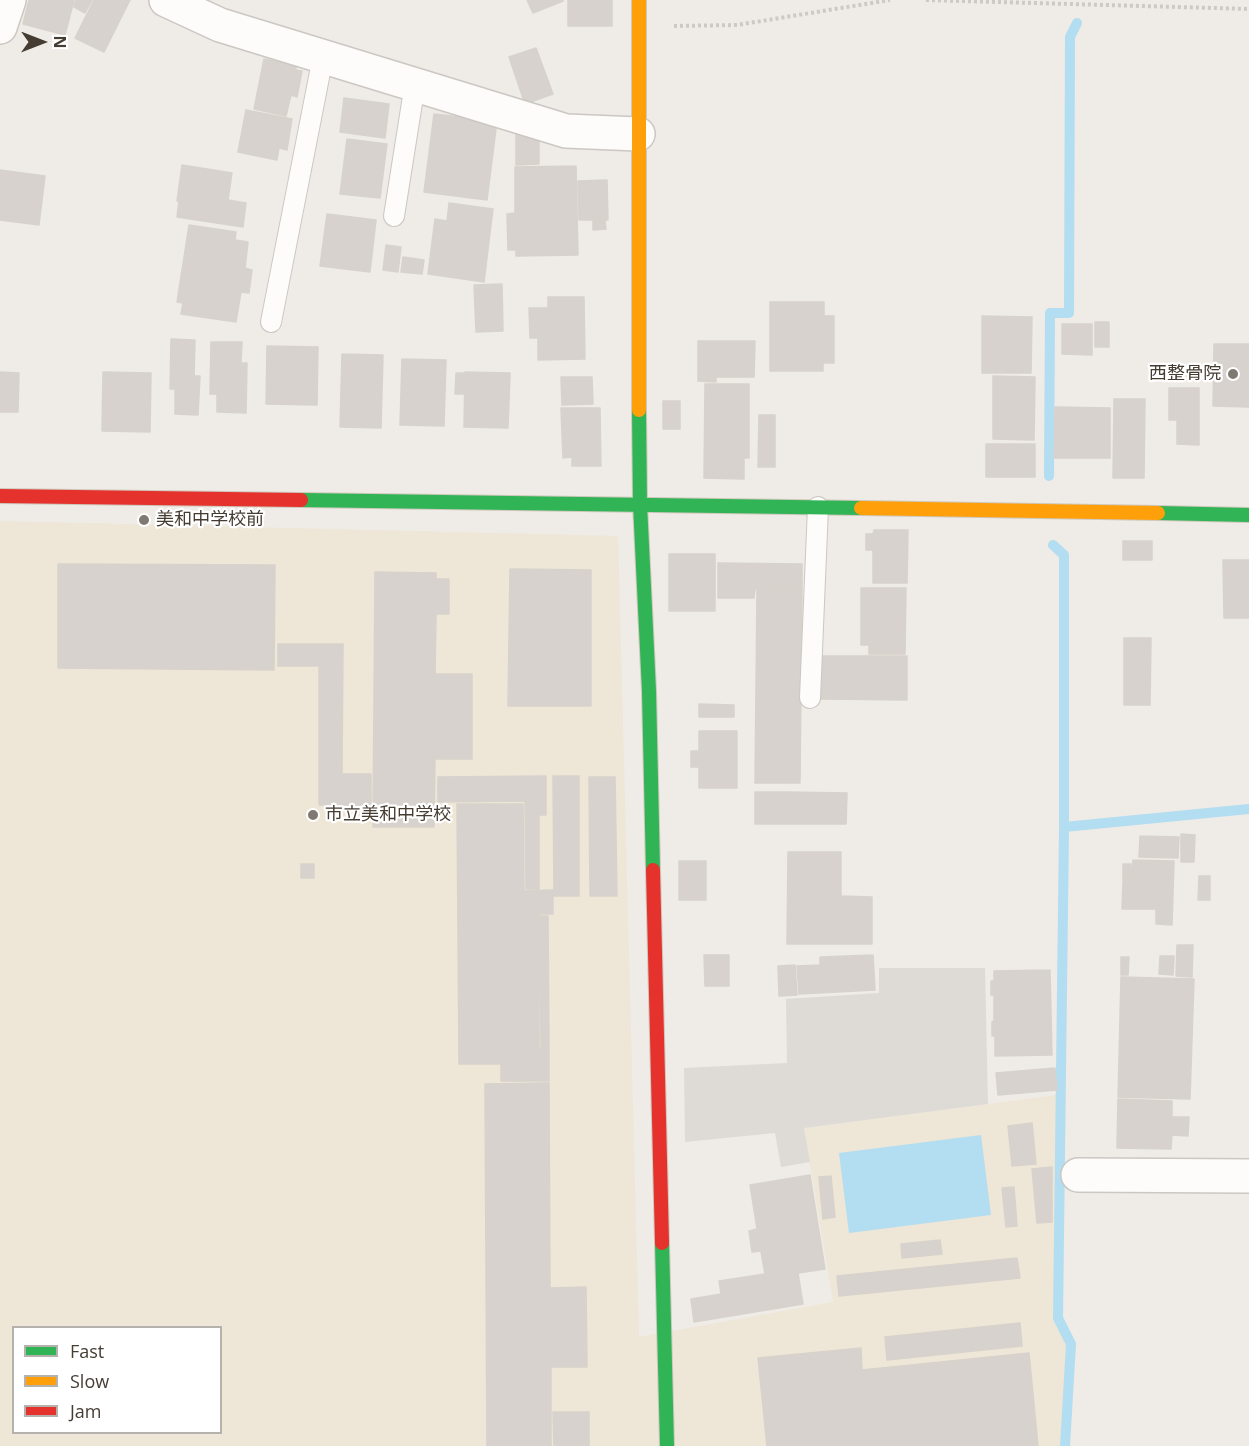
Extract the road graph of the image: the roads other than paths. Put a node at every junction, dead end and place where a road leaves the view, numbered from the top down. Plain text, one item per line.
1 (9, 0) edge
2 (166, 0) edge
3 (639, 0) edge
4 (0, 27) edge
5 (323, 57) junction
6 (415, 84) junction
7 (638, 134) junction
8 (394, 216) dead end
9 (271, 322) dead end
10 (0, 496) edge
11 (640, 504) junction
12 (818, 507) junction
13 (1249, 515) edge
14 (810, 699) dead end
15 (1078, 1175) dead end
16 (1249, 1176) edge
17 (667, 1446) edge

1 - 4 street
2 - 5 street
3 - 7 street
5 - 6 street
5 - 9 lane
6 - 7 street
6 - 8 lane
7 - 11 street
10 - 11 street
11 - 12 street
11 - 17 street
12 - 13 street
12 - 14 lane
15 - 16 street

